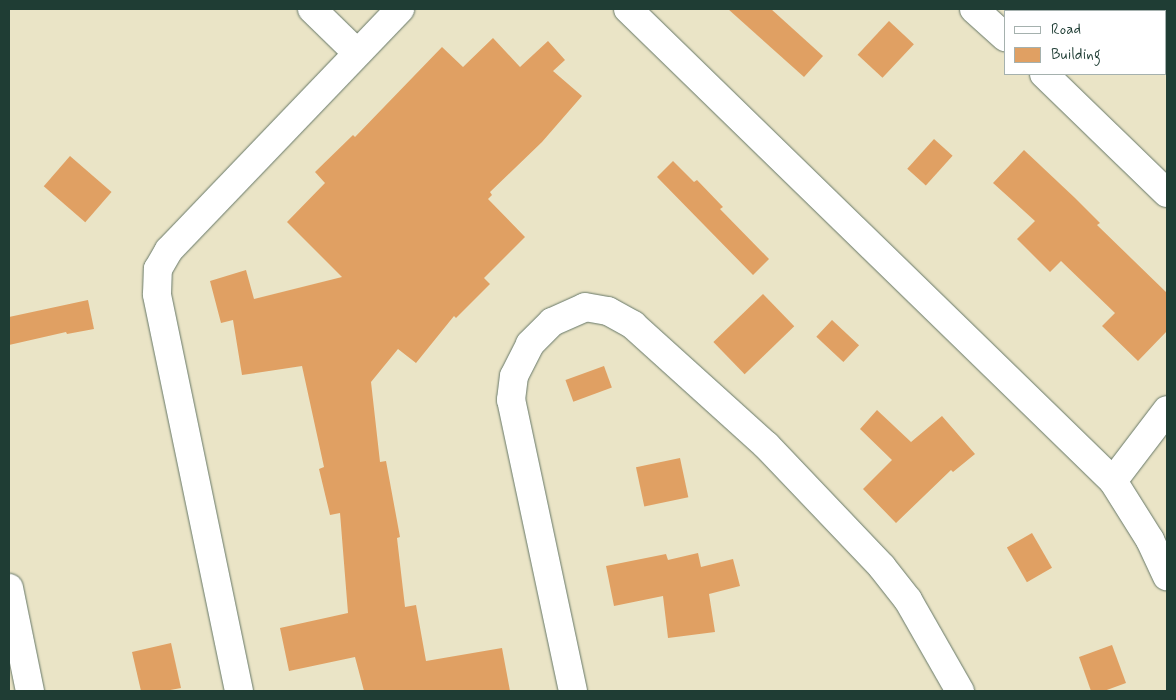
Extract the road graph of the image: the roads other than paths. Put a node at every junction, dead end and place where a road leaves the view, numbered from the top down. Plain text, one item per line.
1 (312, 9) edge
2 (400, 9) edge
3 (628, 9) edge
4 (974, 9) edge
5 (1004, 36) edge
6 (356, 52) junction
7 (1045, 75) edge
8 (1167, 193) edge
9 (1167, 410) edge
10 (1113, 481) junction
11 (1167, 576) edge
12 (9, 588) edge
13 (30, 691) edge
14 (239, 691) edge
15 (573, 691) edge
16 (960, 691) edge

1 - 6 street
2 - 6 street
3 - 10 street
4 - 5 street
6 - 14 street
7 - 8 street
9 - 10 street
10 - 11 street
12 - 13 street
15 - 16 street

